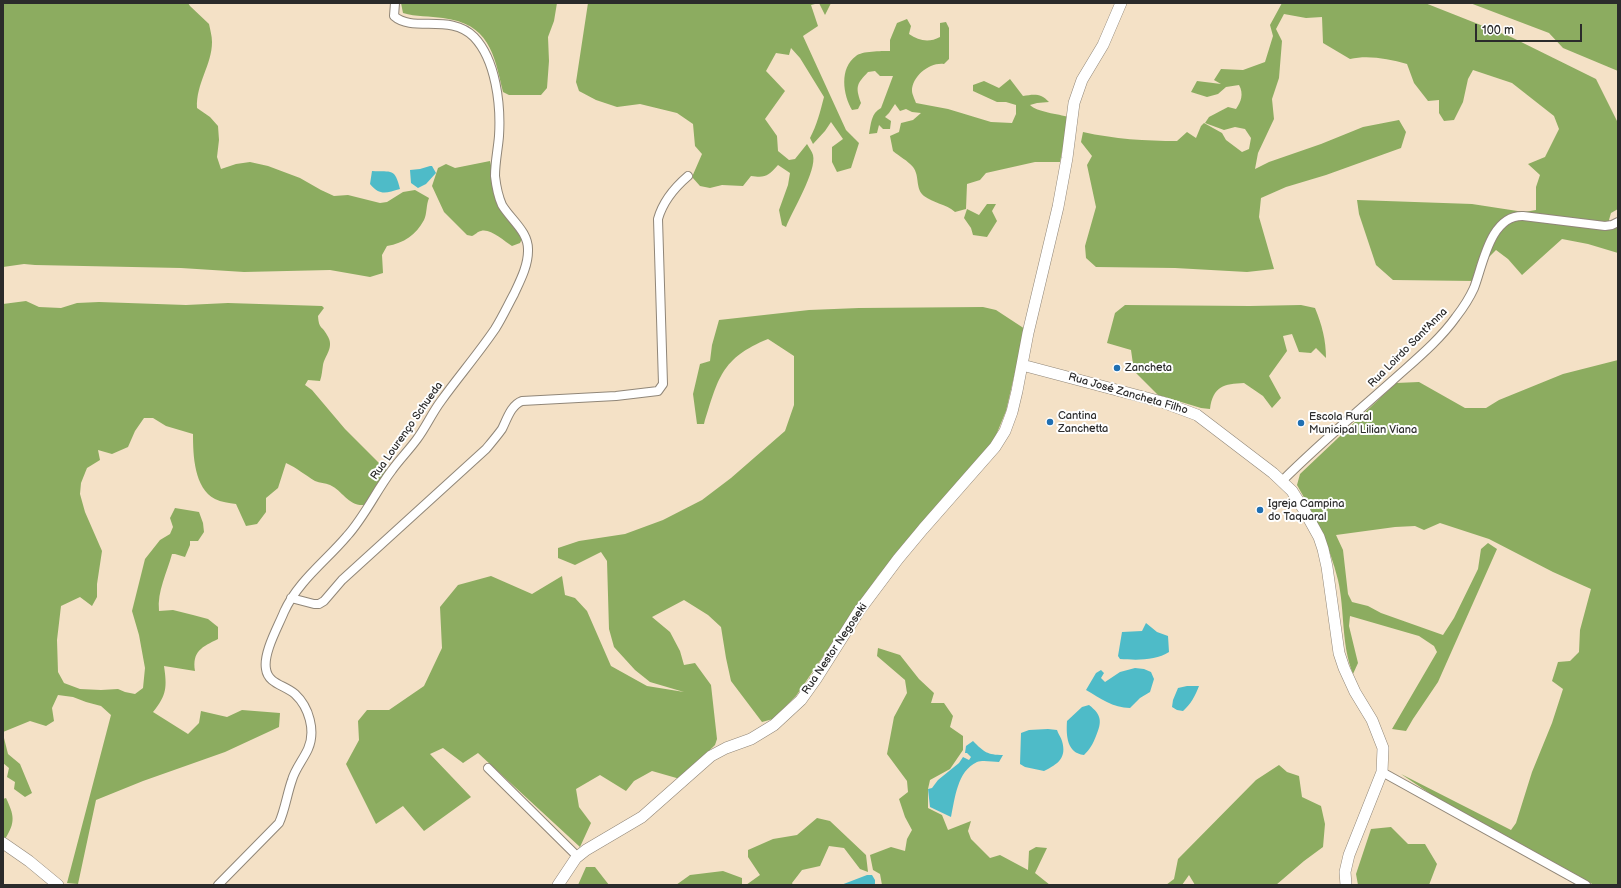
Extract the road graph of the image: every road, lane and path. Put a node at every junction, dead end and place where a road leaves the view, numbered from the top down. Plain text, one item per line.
1 (395, 3) edge
2 (1121, 3) edge
3 (688, 176) dead end
4 (1618, 222) edge
5 (1022, 365) junction
6 (1282, 481) junction
7 (292, 598) junction
8 (488, 768) dead end
9 (1382, 772) junction
10 (3, 843) edge
11 (578, 857) junction
12 (58, 885) edge
13 (218, 885) edge
14 (558, 885) edge
15 (1346, 885) edge
16 (1586, 885) edge

1 - 7 street, Rua Lourenço Schueda
2 - 5 street, Rua Nestor Negoseki
3 - 7 street
4 - 6 street, Rua Loirdo Sant'Anna
5 - 6 street, Rua José Zancheta Filho
5 - 11 street, Rua Nestor Negoseki
6 - 9 street, Rua José Zancheta Filho
7 - 13 street, Rua Lourenço Schueda
8 - 11 street
9 - 15 street, Rua José Zancheta Filho
9 - 16 street
10 - 12 street
11 - 14 street, Rua Nestor Negoseki

